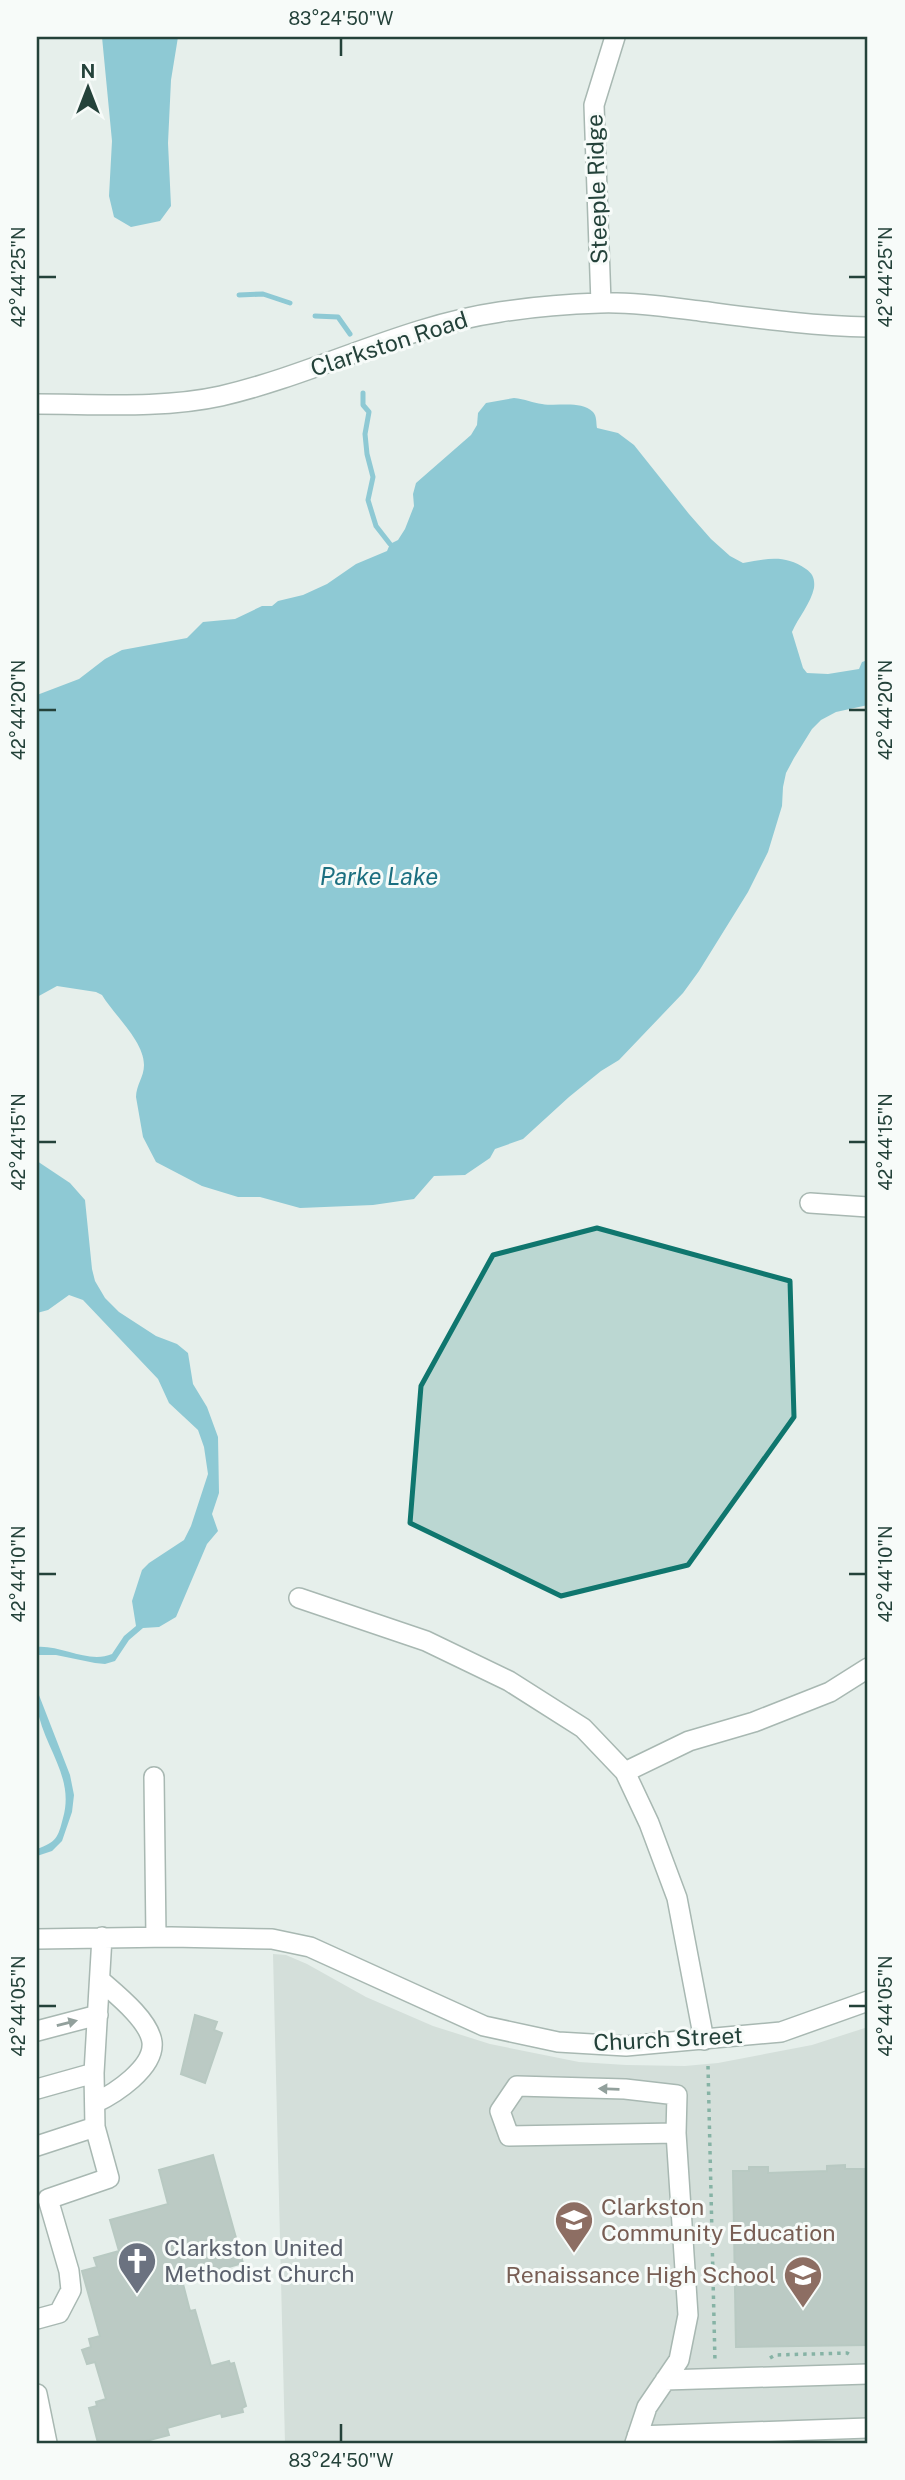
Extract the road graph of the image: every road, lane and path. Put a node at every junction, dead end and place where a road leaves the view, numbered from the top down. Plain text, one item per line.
1 (615, 37) edge
2 (601, 303) junction
3 (868, 327) edge
4 (37, 404) edge
5 (810, 1203) dead end
6 (868, 1208) edge
7 (299, 1598) dead end
8 (868, 1668) edge
9 (625, 1772) junction
10 (154, 1777) dead end
11 (102, 1937) junction
12 (156, 1937) junction
13 (37, 1939) edge
14 (100, 1980) junction
15 (868, 2001) edge
16 (98, 2015) junction
17 (37, 2031) edge
18 (704, 2040) junction
19 (708, 2066) dead end
20 (94, 2073) junction
21 (37, 2089) edge
22 (95, 2103) junction
23 (95, 2127) junction
24 (676, 2133) junction
25 (37, 2146) edge
26 (43, 2201) edge
27 (37, 2319) edge
28 (765, 2362) dead end
29 (862, 2367) edge
30 (715, 2370) dead end
31 (665, 2380) junction
32 (37, 2394) edge
33 (868, 2428) edge
34 (636, 2440) edge
35 (47, 2443) edge

1 - 2 street, Steeple Ridge
2 - 3 street, Clarkston Road
2 - 4 street, Clarkston Road
5 - 6 street
7 - 9 street
8 - 9 street
9 - 18 street
10 - 12 street
11 - 12 street, Church Street
11 - 13 street, Church Street
11 - 14 street
12 - 18 street, Church Street
14 - 16 street
14 - 22 street
15 - 18 street, Church Street
17 -> 16 street
16 - 20 street
19 - 30 path
20 - 21 street
20 - 22 street
22 - 23 street
23 - 25 street
23 - 26 street
24 -> 24 street
24 - 31 street
26 - 27 street
28 - 29 path
29 - 31 street
31 - 34 street
32 - 35 street
33 - 34 street

